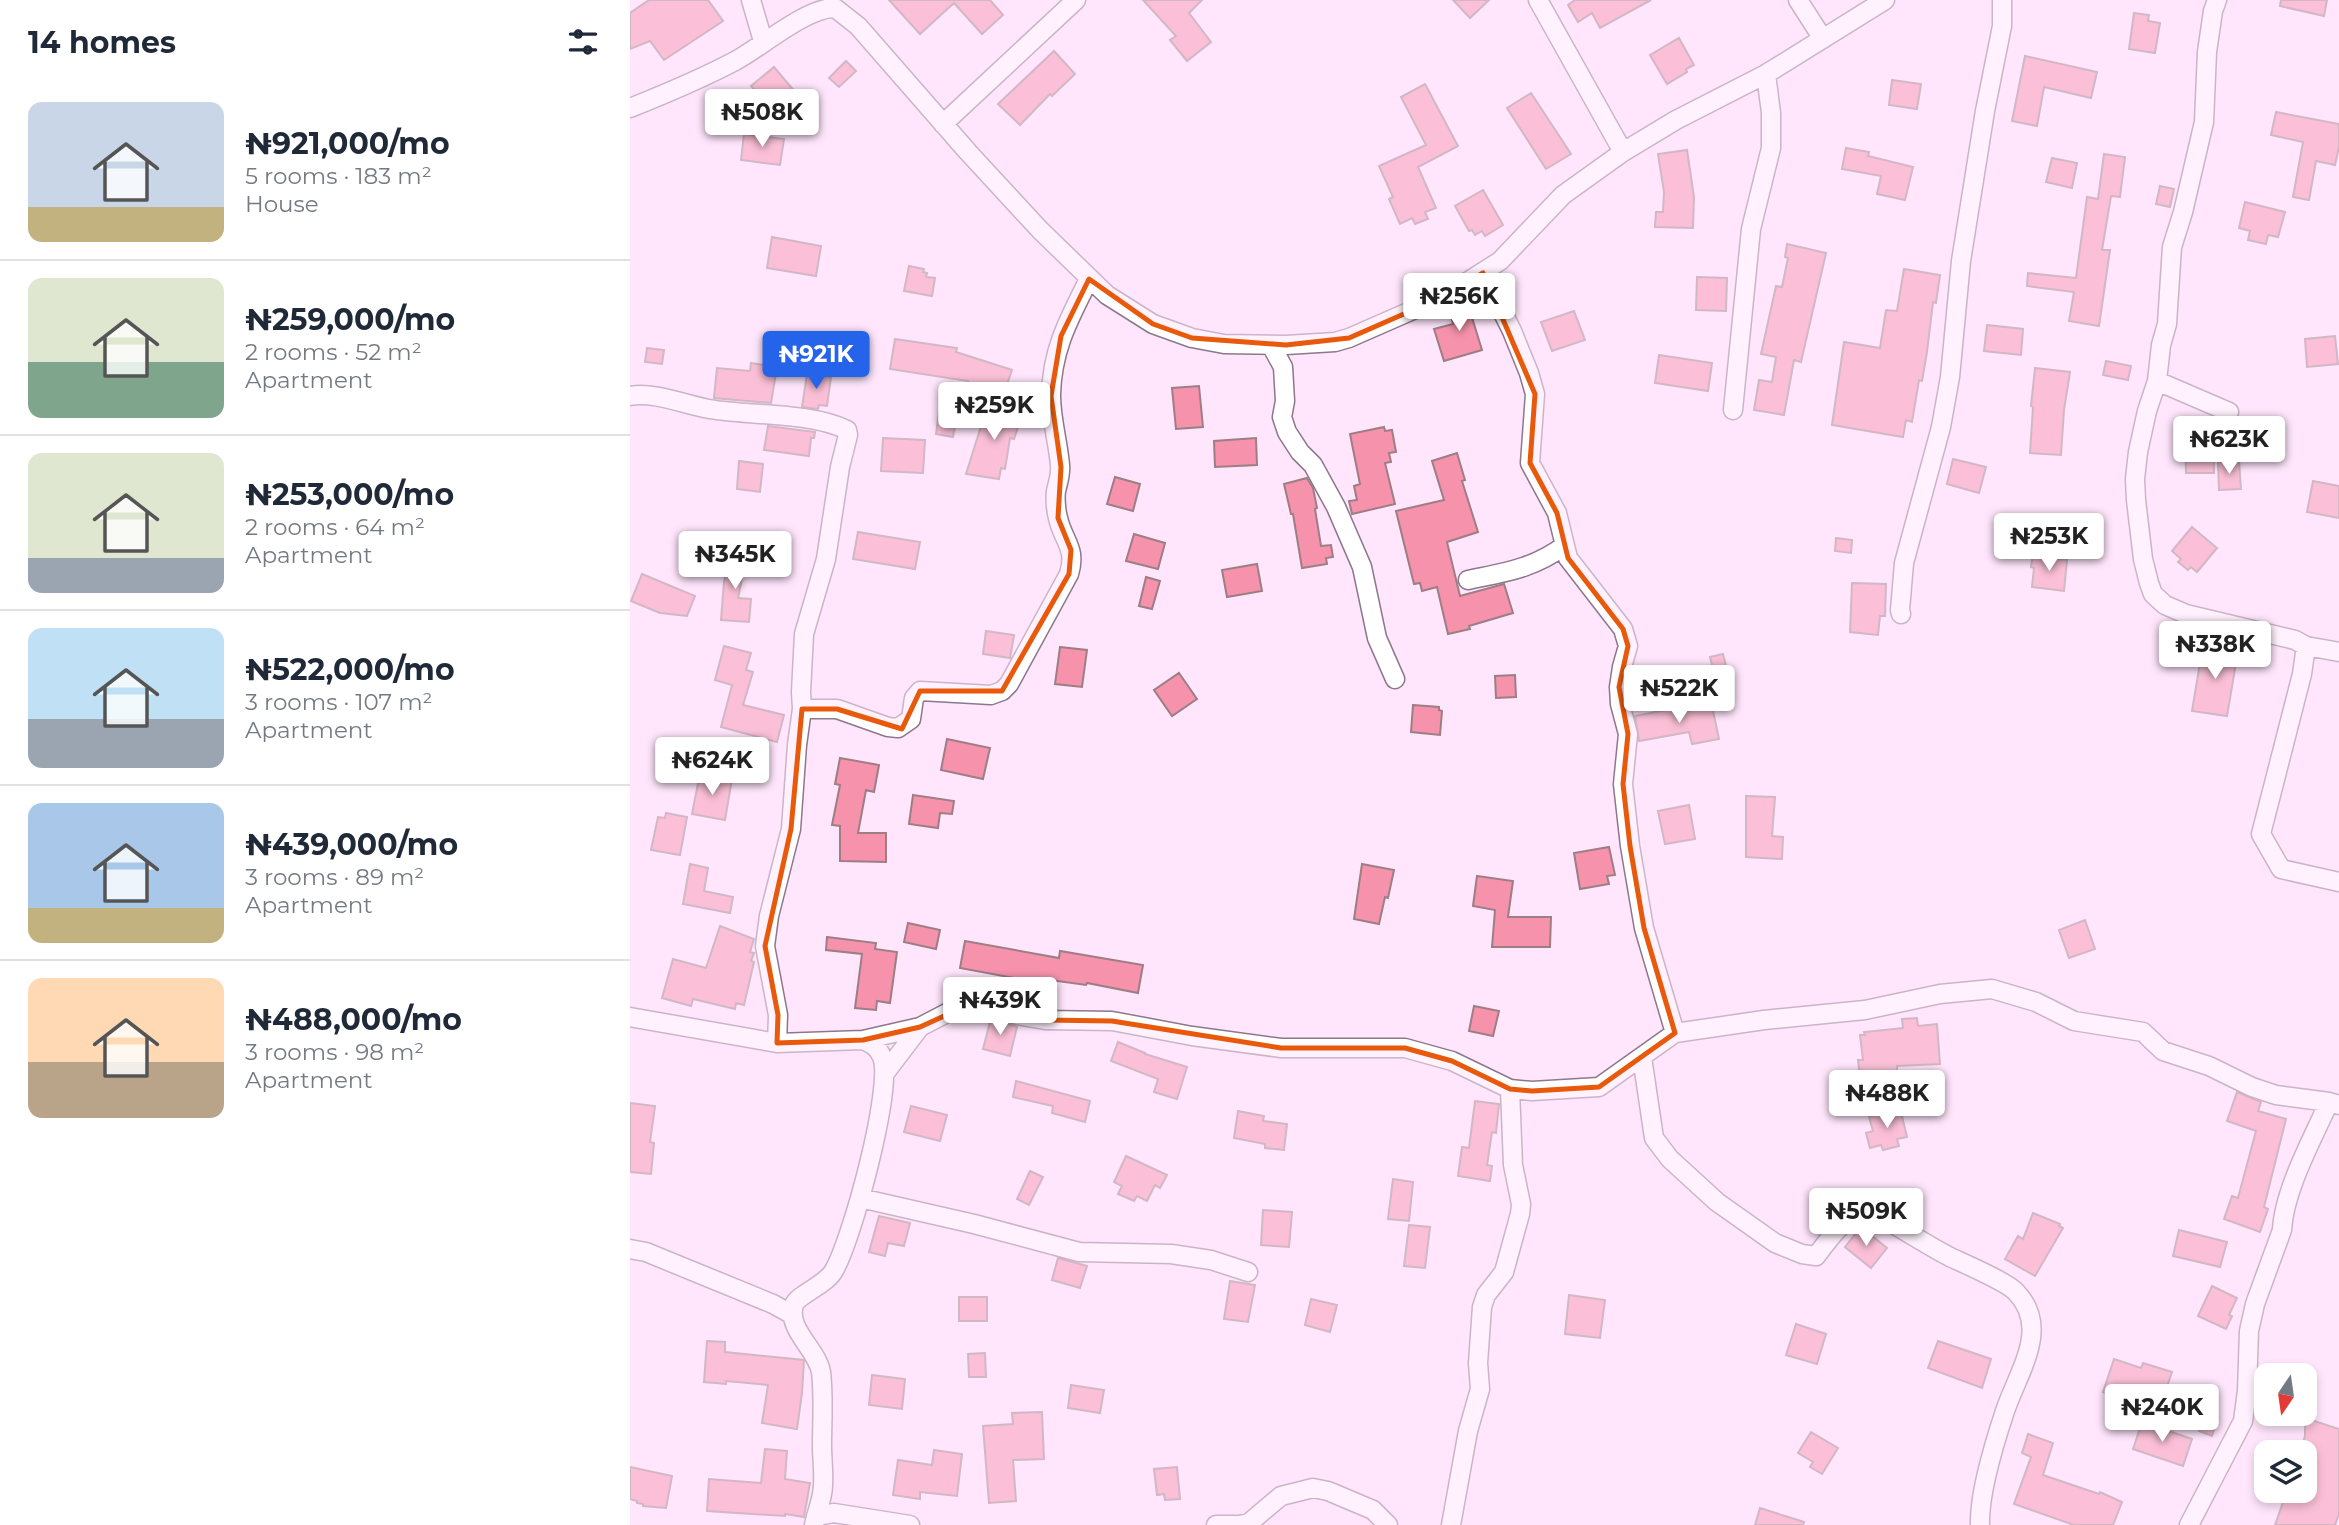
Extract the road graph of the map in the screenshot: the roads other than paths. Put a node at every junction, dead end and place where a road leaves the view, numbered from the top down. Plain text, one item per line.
1 (751, 0) edge
2 (1076, 0) edge
3 (1538, 0) edge
4 (1798, 0) edge
5 (1885, 0) edge
6 (2002, 0) edge
7 (2217, 0) edge
8 (827, 4) edge
9 (1823, 39) junction
10 (763, 41) junction
11 (1766, 74) junction
12 (630, 108) edge
13 (943, 124) junction
14 (1623, 152) junction
15 (1483, 273) junction
16 (1089, 279) junction
17 (1271, 345) junction
18 (2157, 381) junction
19 (630, 396) edge
20 (1733, 410) dead end
21 (2229, 412) dead end
22 (1564, 546) junction
23 (1468, 580) dead end
24 (1901, 614) dead end
25 (2305, 646) junction
26 (2339, 652) edge
27 (1395, 679) dead end
28 (802, 709) junction
29 (2339, 882) edge
30 (630, 1017) edge
31 (920, 1027) junction
32 (1675, 1033) junction
33 (863, 1040) junction
34 (777, 1043) junction
35 (1642, 1057) junction
36 (886, 1073) junction
37 (1510, 1089) junction
38 (2334, 1103) edge
39 (860, 1198) junction
40 (630, 1249) edge
41 (1248, 1272) dead end
42 (792, 1314) junction
43 (815, 1520) edge
44 (910, 1525) edge
45 (1216, 1525) edge
46 (1237, 1525) edge
47 (1388, 1525) edge
48 (1451, 1525) edge
49 (1980, 1525) edge
50 (2189, 1525) edge

1 - 10 street
2 - 13 street
3 - 14 street
4 - 9 street
5 - 9 street
6 - 24 street
7 - 18 street
8 - 10 street
8 - 13 street
9 - 11 street
10 - 12 street
11 - 14 street
11 - 20 street
13 - 16 street
14 - 15 street
15 - 17 street
15 - 22 street
16 - 17 street
16 - 28 street
17 - 27 street
18 - 21 street
18 - 25 street
19 - 28 street
22 - 23 street
22 - 32 street
25 - 26 street
25 - 29 street
28 - 34 street
30 - 34 street
31 - 33 street
31 - 36 street
31 - 37 street
32 - 35 street
32 - 38 street
33 - 34 street
33 - 36 street
35 - 37 street
35 - 49 street
36 - 39 street
37 - 48 street
38 - 50 street
39 - 41 street
39 - 42 street
40 - 42 street
42 - 43 street
43 - 44 street
45 - 46 street
46 - 47 street

